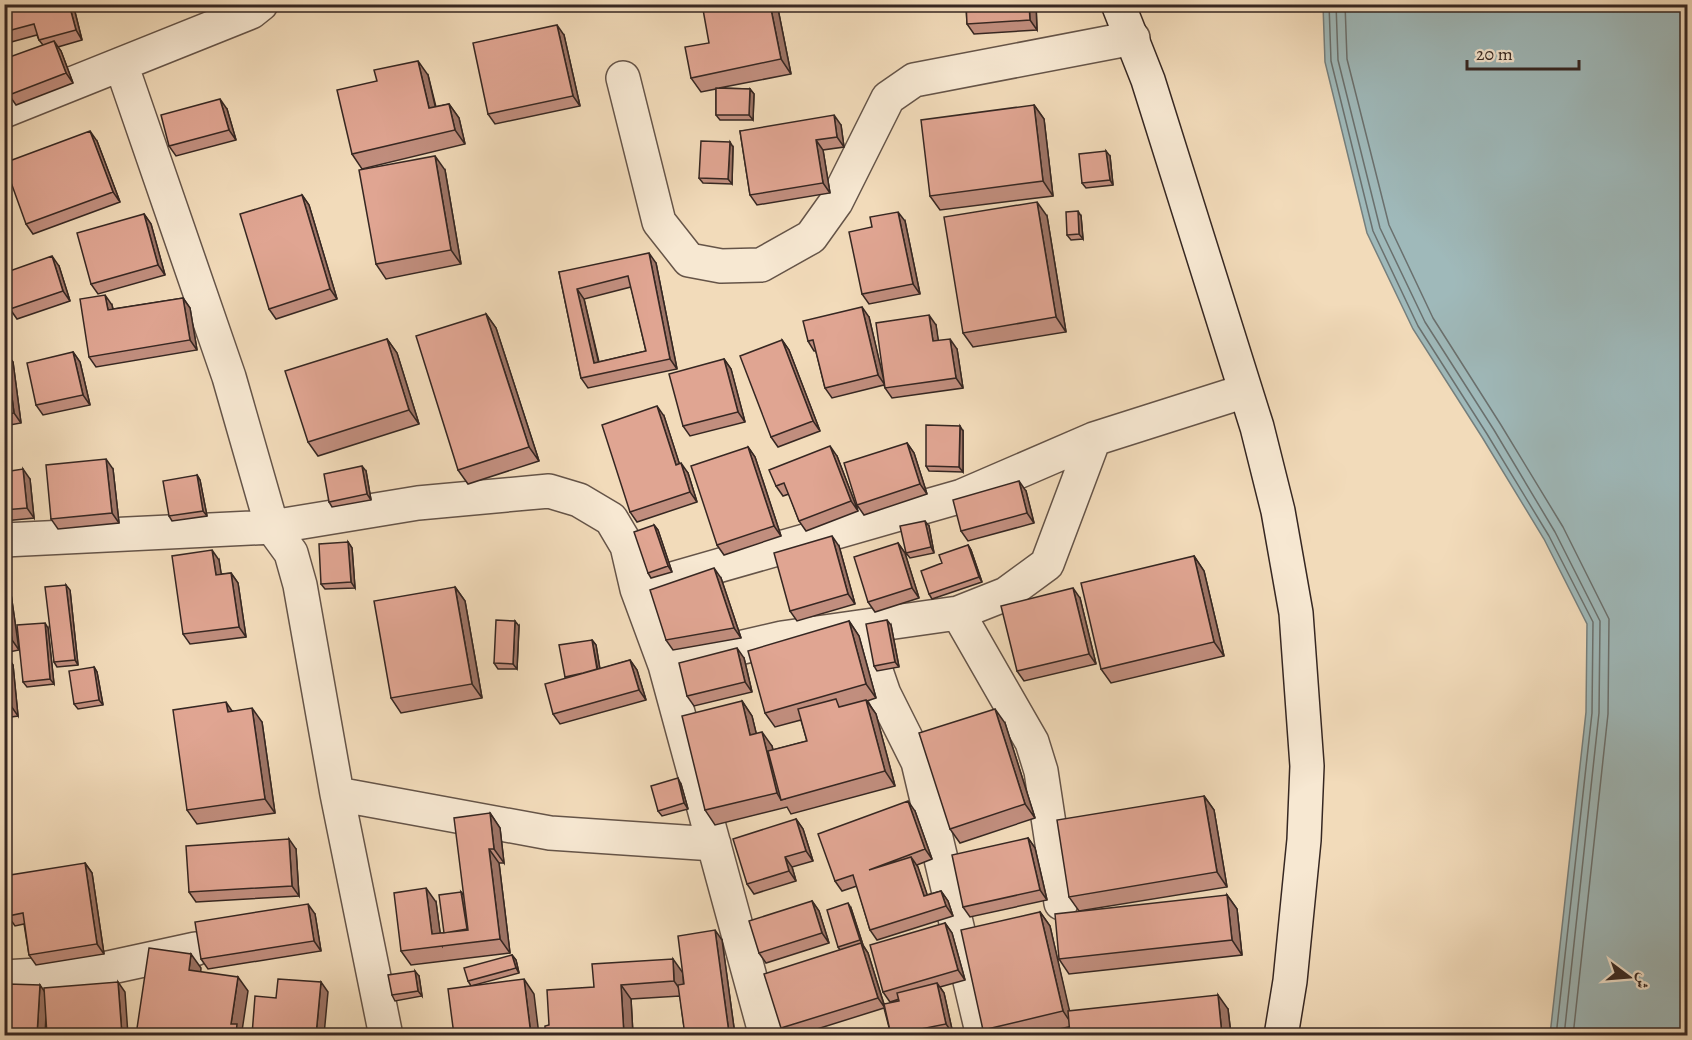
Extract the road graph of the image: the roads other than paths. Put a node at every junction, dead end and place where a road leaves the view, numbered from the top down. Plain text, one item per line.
1 (261, 4) edge
2 (1118, 4) edge
3 (1133, 38) junction
4 (121, 64) junction
5 (623, 78) dead end
6 (4, 111) edge
7 (1245, 391) junction
8 (1094, 439) junction
9 (272, 527) junction
10 (4, 540) edge
11 (637, 589) junction
12 (958, 613) junction
13 (861, 627) junction
14 (665, 665) junction
15 (337, 794) junction
16 (714, 844) junction
17 (1061, 903) dead end
18 (195, 949) edge
19 (4, 977) edge
20 (386, 1035) edge
21 (766, 1035) edge
22 (983, 1035) edge
23 (1281, 1035) edge

1 - 4 street
2 - 3 street
3 - 5 street
3 - 7 street
4 - 6 street
4 - 9 street
7 - 8 street
7 - 23 street
8 - 11 street
8 - 12 street
9 - 10 street
9 - 11 street
9 - 15 street
11 - 14 street
12 - 13 street
12 - 17 street
13 - 14 street
13 - 22 street
14 - 16 street
15 - 16 street
15 - 20 street
16 - 21 street
18 - 19 street

